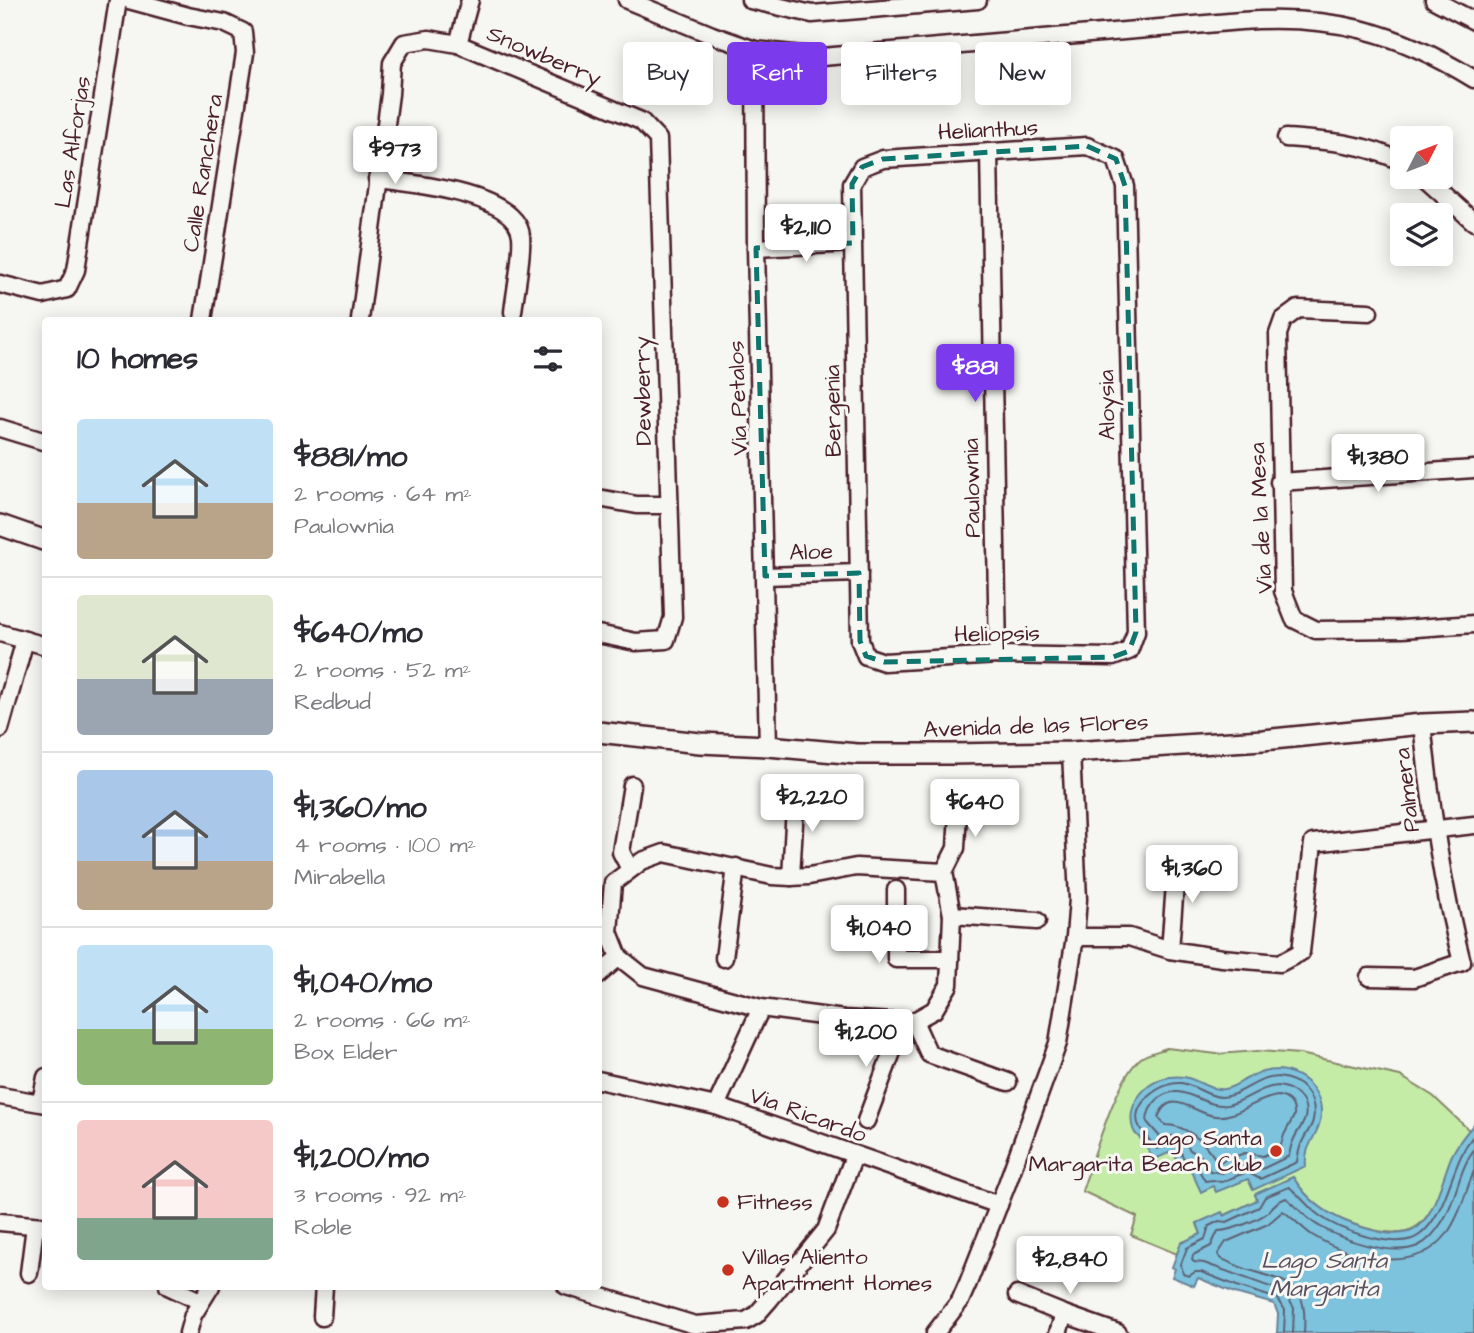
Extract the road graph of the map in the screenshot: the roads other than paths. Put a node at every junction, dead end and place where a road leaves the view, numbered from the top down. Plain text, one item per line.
1 (118, 0) edge
2 (129, 0) edge
3 (470, 0) edge
4 (627, 0) edge
5 (750, 0) edge
6 (978, 0) edge
7 (1434, 0) edge
8 (1474, 21) edge
9 (732, 42) edge
10 (458, 44) junction
11 (827, 56) edge
12 (1474, 79) edge
13 (755, 105) edge
14 (1286, 138) dead end
15 (658, 139) joint
16 (989, 152) junction
17 (1390, 156) edge
18 (1116, 159) joint
19 (862, 166) joint
20 (377, 179) junction
21 (1437, 189) edge
22 (1474, 222) edge
23 (853, 243) junction
24 (756, 248) junction
25 (0, 284) edge
26 (513, 312) dead end
27 (1369, 312) dead end
28 (203, 317) edge
29 (360, 317) edge
30 (0, 428) edge
31 (42, 441) edge
32 (1474, 469) edge
33 (1279, 482) junction
34 (602, 499) edge
35 (668, 505) junction
36 (0, 526) edge
37 (42, 540) edge
38 (859, 573) junction
39 (765, 576) junction
40 (1474, 624) edge
41 (0, 633) edge
42 (602, 635) edge
43 (25, 640) junction
44 (42, 645) edge
45 (1129, 651) joint
46 (998, 655) junction
47 (866, 656) joint
48 (1474, 722) edge
49 (1422, 724) junction
50 (0, 729) edge
51 (602, 732) edge
52 (768, 746) junction
53 (1071, 752) junction
54 (632, 785) dead end
55 (796, 789) dead end
56 (959, 794) dead end
57 (1474, 825) edge
58 (1434, 830) junction
59 (1177, 858) dead end
60 (736, 867) junction
61 (630, 869) junction
62 (944, 872) junction
63 (791, 877) junction
64 (606, 882) edge
65 (896, 890) dead end
66 (952, 915) junction
67 (1037, 922) dead end
68 (604, 931) edge
69 (1076, 937) junction
70 (1170, 950) junction
71 (619, 957) junction
72 (724, 958) dead end
73 (950, 959) junction
74 (1468, 965) edge
75 (602, 972) edge
76 (1369, 977) dead end
77 (761, 1008) junction
78 (914, 1021) junction
79 (892, 1022) junction
80 (602, 1081) edge
81 (1008, 1082) dead end
82 (0, 1096) edge
83 (42, 1103) edge
84 (716, 1106) junction
85 (866, 1121) dead end
86 (854, 1156) junction
87 (999, 1205) junction
88 (0, 1222) edge
89 (40, 1226) edge
90 (29, 1273) dead end
91 (177, 1290) edge
92 (208, 1290) edge
93 (324, 1290) edge
94 (579, 1290) edge
95 (1017, 1295) dead end
96 (200, 1301) junction
97 (1064, 1314) junction
98 (321, 1317) dead end
99 (188, 1333) edge
100 (935, 1333) edge
101 (1058, 1333) edge
102 (1118, 1333) edge

1 - 25 street, Las Alforjas
2 - 28 street, Calle Ranchera
3 - 10 street
4 - 9 street
5 - 6 street
7 - 8 street
10 - 15 street, Snowberry
10 - 20 street, Snowberry
11 - 12 street
13 - 24 street, Via Petalos
14 - 17 street
15 - 35 street, Dewberry
16 - 18 street, Helianthus
16 - 19 street, Helianthus
16 - 46 street, Paulownia
18 - 45 street, Aloysia
19 - 23 street, Bergenia
20 - 26 street
20 - 29 street
21 - 22 street
23 - 24 street
23 - 38 street, Bergenia
24 - 39 street, Via Petalos
27 - 33 street, Via de la Mesa
30 - 31 street
32 - 33 street
33 - 40 street, Via de la Mesa
34 - 35 street
35 - 42 street, Dewberry
36 - 37 main road
38 - 39 street, Aloe
38 - 47 street, Bergenia
39 - 52 street, Via Petalos
41 - 43 street
43 - 44 street
43 - 50 street
45 - 46 street, Heliopsis
46 - 47 street, Heliopsis
48 - 49 main road, Avenida de las Flores
49 - 53 main road, Avenida de las Flores
49 - 58 street, Palmera
51 - 52 main road, Avenida de las Flores
52 - 53 main road, Avenida de las Flores
53 - 69 street
54 - 61 street
55 - 63 street
56 - 62 street
57 - 58 street
58 - 70 street
58 - 74 street, Palmera
59 - 70 street
60 - 61 street
60 - 63 street
60 - 72 street
61 - 64 street
62 - 63 street
62 - 66 street
64 - 68 street
65 - 73 street
66 - 67 street
66 - 73 street
68 - 71 street
69 - 70 street
69 - 87 street
71 - 75 street
71 - 77 street
73 - 78 street
74 - 76 street, Palmera
77 - 79 street
77 - 84 street
78 - 79 street
78 - 81 street
79 - 85 street
80 - 84 street, Via Ricardo
82 - 83 street
84 - 86 street, Via Ricardo
86 - 87 street, Via Ricardo
86 - 94 street
87 - 100 street
88 - 89 street
89 - 90 street
91 - 96 street
92 - 96 street
93 - 98 street
95 - 97 street
96 - 99 street
97 - 101 street
97 - 102 street

